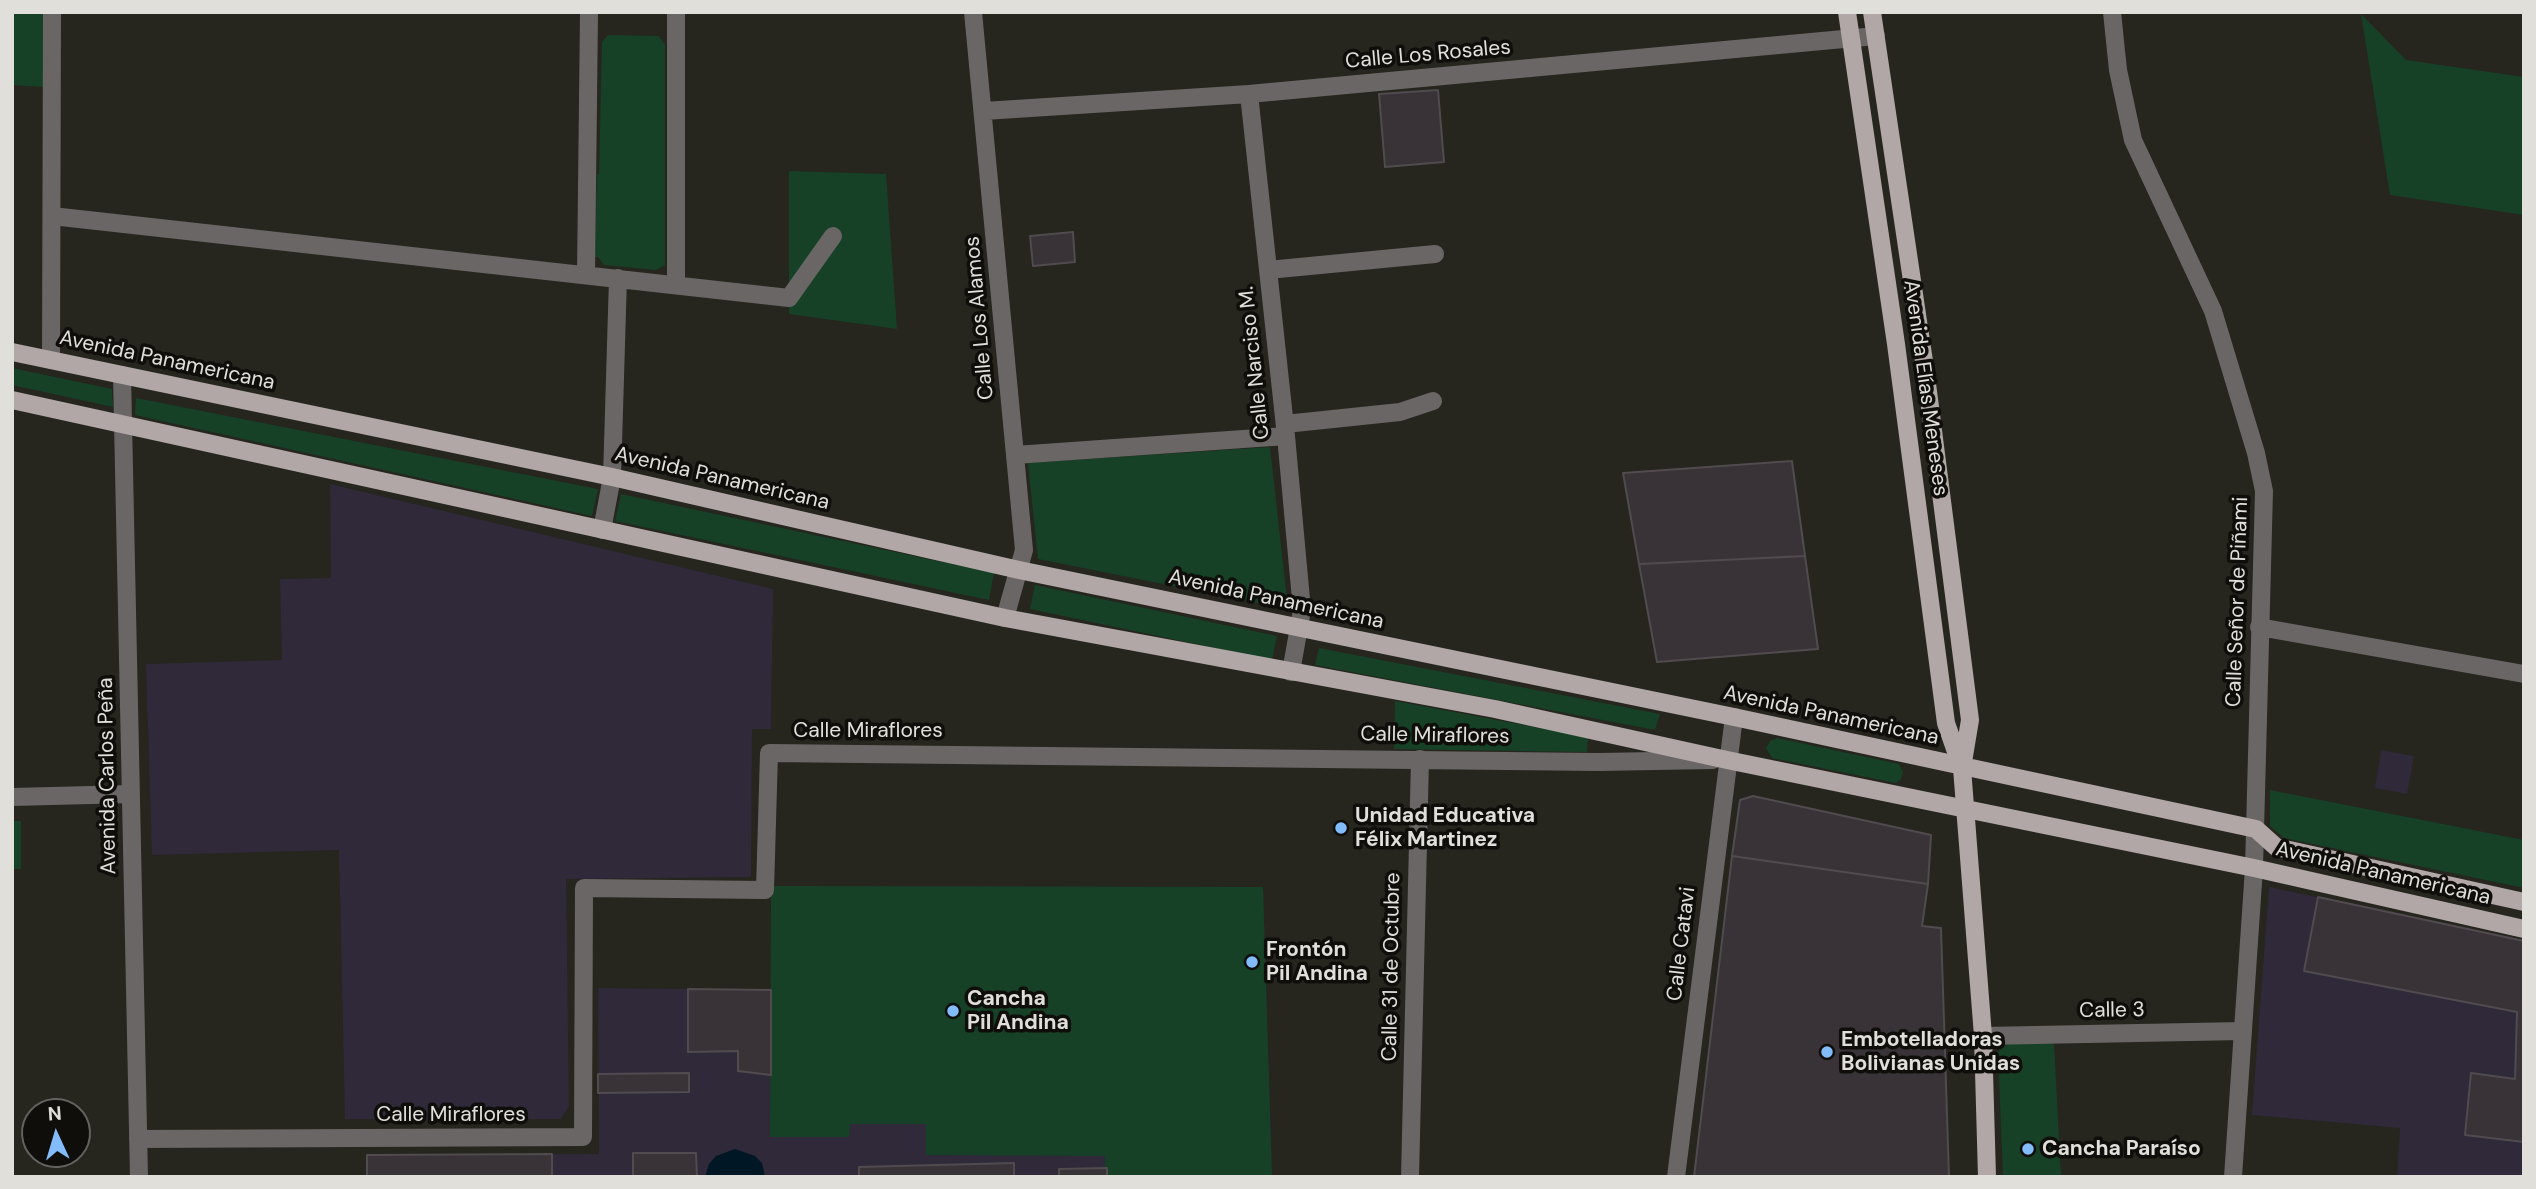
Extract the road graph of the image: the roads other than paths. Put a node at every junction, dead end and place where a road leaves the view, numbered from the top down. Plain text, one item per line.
1 (52, 12) edge
2 (589, 12) edge
3 (676, 12) edge
4 (973, 12) edge
5 (1847, 12) edge
6 (1872, 12) edge
7 (2112, 12) edge
8 (1876, 36) junction
9 (1851, 40) junction
10 (1249, 94) junction
11 (984, 111) junction
12 (52, 216) junction
13 (834, 236) dead end
14 (1435, 254) dead end
15 (1268, 270) junction
16 (586, 275) junction
17 (618, 278) junction
18 (676, 285) junction
19 (12, 352) edge
20 (51, 360) junction
21 (122, 375) junction
22 (12, 400) edge
23 (1433, 401) dead end
24 (123, 424) junction
25 (1285, 430) junction
26 (1015, 455) junction
27 (612, 477) junction
28 (602, 530) junction
29 (1019, 570) junction
30 (1006, 618) junction
31 (2259, 626) junction
32 (1300, 628) junction
33 (1291, 672) junction
34 (2524, 674) edge
35 (1734, 718) junction
36 (1420, 759) junction
37 (1727, 760) junction
38 (1962, 768) junction
39 (131, 794) junction
40 (12, 797) edge
41 (1966, 810) junction
42 (2256, 829) junction
43 (2254, 868) junction
44 (2524, 902) edge
45 (2524, 929) edge
46 (2242, 1031) junction
47 (1983, 1036) junction
48 (138, 1139) junction
49 (139, 1177) edge
50 (1410, 1177) edge
51 (1676, 1177) edge
52 (1987, 1177) edge
53 (2233, 1177) edge

1 - 12 street
2 - 16 street
3 - 18 street
4 - 11 street, Calle Los Alamos
5 - 9 main road, Avenida Elías Meneses
6 - 8 main road, Avenida Elías Meneses
7 - 31 street, Calle Señor de Piñami
8 - 9 street, Calle Los Rosales
8 - 38 main road, Avenida Elías Meneses
9 - 10 street, Calle Los Rosales
9 - 38 main road, Avenida Elías Meneses
10 - 11 street, Calle Los Rosales
10 - 15 street, Calle Narciso M.
11 - 26 street, Calle Los Alamos
12 - 16 street
12 - 20 street
13 - 18 street
14 - 15 street
15 - 25 street, Calle Narciso M.
16 - 17 street
17 - 18 street
17 - 27 street
19 - 20 main road, Avenida Panamericana
20 - 21 main road, Avenida Panamericana
21 - 24 street, Avenida Carlos Peña
21 - 27 main road, Avenida Panamericana
22 - 24 main road, Avenida Panamericana
23 - 25 street
24 - 28 main road, Avenida Panamericana
24 - 39 street, Avenida Carlos Peña
25 - 26 street
25 - 32 street, Calle Narciso M.
26 - 29 street, Calle Los Alamos
27 - 28 street
27 - 29 main road, Avenida Panamericana
28 - 30 main road, Avenida Panamericana
29 - 30 street, Calle Los Alamos
29 - 32 main road, Avenida Panamericana
30 - 33 main road, Avenida Panamericana
31 - 34 street
31 - 42 street, Calle Señor de Piñami
32 - 33 street, Calle Narciso M.
32 - 35 main road, Avenida Panamericana
33 - 37 main road, Avenida Panamericana
35 - 37 street, Calle Catavi
35 - 38 main road, Avenida Panamericana
36 - 37 street, Calle Miraflores
36 - 48 street, Calle Miraflores
36 - 50 street, Calle 31 de Octubre
37 - 41 main road, Avenida Panamericana
37 - 51 street, Calle Catavi
38 - 41 main road, Avenida Elías Meneses
38 - 42 main road, Avenida Panamericana
39 - 40 street
39 - 48 street, Avenida Carlos Peña
41 - 43 main road, Avenida Panamericana
41 - 47 main road, Avenida Elías Meneses
42 - 43 street, Calle Señor de Piñami
42 - 44 main road, Avenida Panamericana
43 - 45 main road, Avenida Panamericana
43 - 46 street, Calle Señor de Piñami
46 - 47 street, Calle 3
46 - 53 street, Calle Señor de Piñami
47 - 52 main road, Avenida Elías Meneses
48 - 49 street, Avenida Carlos Peña

